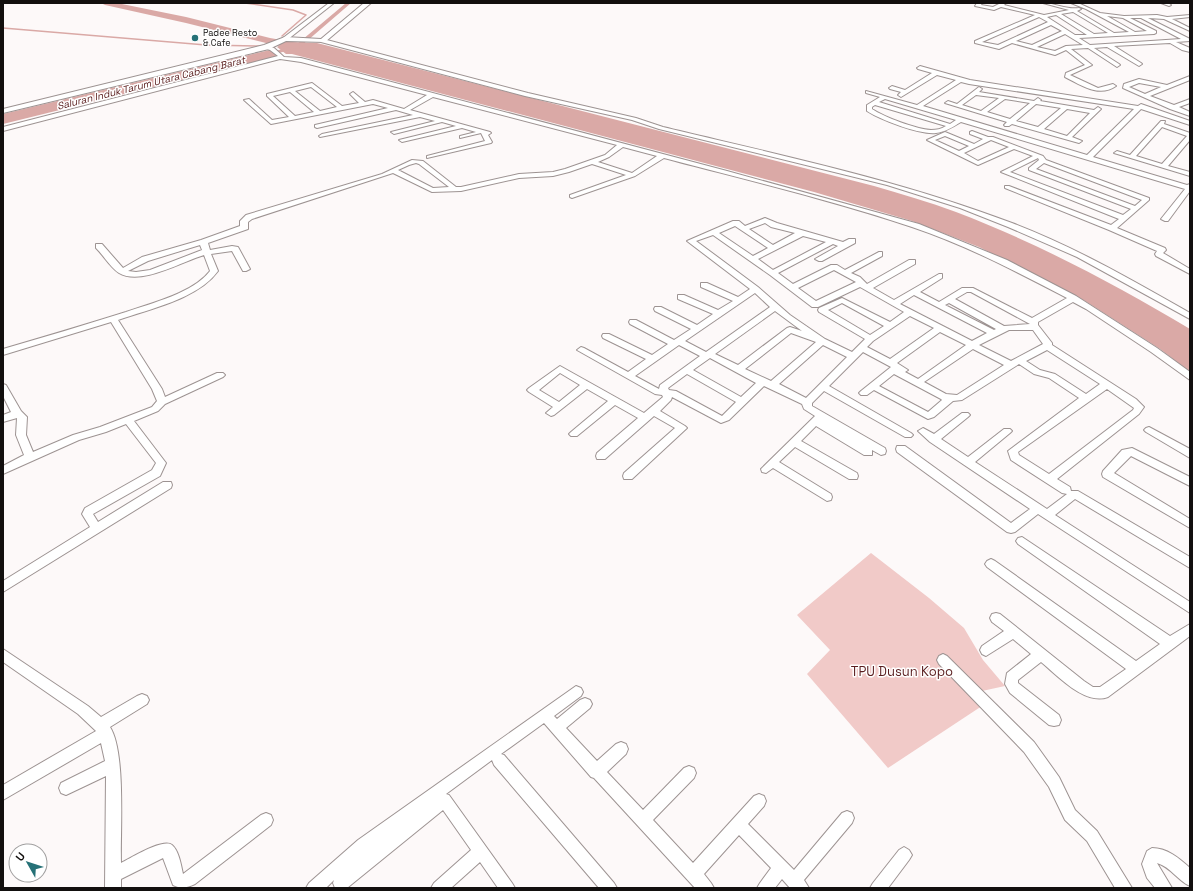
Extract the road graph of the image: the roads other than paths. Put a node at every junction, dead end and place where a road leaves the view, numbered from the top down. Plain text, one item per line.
1 (332, 3) edge
2 (368, 3) edge
3 (980, 3) edge
4 (1045, 3) edge
5 (1073, 3) edge
6 (1163, 3) edge
7 (1002, 4) edge
8 (1169, 5) dead end
9 (1088, 8) junction
10 (1047, 10) dead end
11 (1074, 10) junction
12 (1059, 13) junction
13 (1100, 14) junction
14 (1040, 16) junction
15 (1142, 16) junction
16 (1190, 16) edge
17 (1124, 17) junction
18 (1182, 17) junction
19 (1166, 18) junction
20 (1190, 21) edge
21 (1051, 23) junction
22 (1004, 30) junction
23 (1190, 30) edge
24 (1010, 32) dead end
25 (1065, 32) junction
26 (1154, 32) junction
27 (1016, 34) dead end
28 (1134, 34) junction
29 (1022, 35) junction
30 (1114, 35) junction
31 (1093, 36) junction
32 (1074, 37) junction
33 (286, 40) junction
34 (1189, 40) edge
35 (323, 41) junction
36 (1011, 41) junction
37 (1170, 41) junction
38 (1108, 45) junction
39 (269, 47) junction
40 (1032, 47) junction
41 (1088, 47) junction
42 (1066, 48) junction
43 (1190, 50) edge
44 (282, 57) junction
45 (1139, 64) dead end
46 (1117, 65) dead end
47 (920, 68) dead end
48 (936, 73) junction
49 (1190, 78) edge
50 (960, 80) junction
51 (1113, 86) dead end
52 (1168, 87) junction
53 (892, 88) dead end
54 (291, 90) junction
55 (1097, 90) junction
56 (868, 92) dead end
57 (1045, 93) junction
58 (353, 94) dead end
59 (433, 94) junction
60 (884, 97) junction
61 (1004, 97) junction
62 (247, 100) dead end
63 (1190, 101) edge
64 (1035, 102) junction
65 (875, 103) junction
66 (948, 103) dead end
67 (1142, 103) junction
68 (364, 104) junction
69 (958, 106) junction
70 (918, 107) junction
71 (1066, 107) junction
72 (1097, 107) junction
73 (341, 108) junction
74 (396, 108) junction
75 (1172, 108) junction
76 (406, 110) junction
77 (3, 111) edge
78 (319, 113) junction
79 (982, 113) junction
80 (1190, 114) edge
81 (421, 115) junction
82 (294, 118) junction
83 (960, 120) junction
84 (441, 121) junction
85 (1011, 122) junction
86 (1190, 123) edge
87 (317, 126) dead end
88 (951, 126) junction
89 (462, 127) junction
90 (3, 129) edge
91 (1039, 130) junction
92 (394, 132) dead end
93 (999, 132) junction
94 (484, 133) junction
95 (972, 133) dead end
96 (1190, 135) edge
97 (322, 136) dead end
98 (462, 137) dead end
99 (1068, 138) junction
100 (988, 139) junction
101 (402, 140) dead end
102 (1079, 141) dead end
103 (622, 145) junction
104 (974, 146) junction
105 (1014, 147) junction
106 (959, 153) junction
107 (1117, 153) dead end
108 (662, 156) junction
109 (429, 157) dead end
110 (1132, 157) junction
111 (1040, 158) junction
112 (1088, 158) junction
113 (593, 162) junction
114 (1164, 166) junction
115 (1031, 169) junction
116 (394, 171) junction
117 (1190, 174) edge
118 (633, 175) junction
119 (1019, 178) junction
120 (1007, 187) dead end
121 (1190, 188) edge
122 (458, 189) junction
123 (572, 196) dead end
124 (1187, 196) edge
125 (1135, 208) junction
126 (1124, 218) junction
127 (1166, 219) dead end
128 (774, 225) junction
129 (1112, 228) junction
130 (744, 229) junction
131 (713, 232) junction
132 (802, 233) junction
133 (793, 238) junction
134 (852, 240) dead end
135 (204, 242) junction
136 (832, 242) junction
137 (844, 245) junction
138 (99, 246) dead end
139 (773, 248) junction
140 (207, 252) junction
141 (810, 254) junction
142 (879, 254) dead end
143 (752, 259) junction
144 (819, 259) junction
145 (912, 262) dead end
146 (834, 267) junction
147 (246, 269) dead end
148 (122, 271) junction
149 (1190, 272) edge
150 (773, 273) junction
151 (845, 273) junction
152 (939, 276) dead end
153 (704, 285) dead end
154 (864, 286) junction
155 (792, 288) junction
156 (755, 289) junction
157 (914, 292) junction
158 (681, 297) dead end
159 (1073, 298) junction
160 (949, 299) junction
161 (738, 300) junction
162 (894, 304) junction
163 (939, 305) junction
164 (775, 307) junction
165 (818, 308) junction
166 (658, 309) dead end
167 (910, 312) junction
168 (718, 314) junction
169 (1190, 316) edge
170 (113, 319) junction
171 (633, 322) dead end
172 (1034, 324) junction
173 (889, 325) junction
174 (697, 328) junction
175 (940, 328) junction
176 (1003, 329) junction
177 (994, 333) junction
178 (606, 336) dead end
179 (870, 339) junction
180 (822, 341) junction
181 (677, 342) junction
182 (972, 345) junction
183 (1047, 346) junction
184 (861, 347) junction
185 (581, 350) dead end
186 (3, 352) edge
187 (708, 355) junction
188 (852, 356) junction
189 (653, 359) junction
190 (1015, 362) junction
191 (893, 366) junction
192 (739, 369) junction
193 (687, 370) junction
194 (220, 375) dead end
195 (628, 376) junction
196 (1190, 377) edge
197 (922, 380) junction
198 (762, 382) junction
199 (587, 384) junction
200 (773, 385) junction
201 (1106, 385) junction
202 (822, 386) junction
203 (873, 386) junction
204 (3, 387) edge
205 (666, 393) junction
206 (864, 393) dead end
207 (953, 398) junction
208 (1086, 398) junction
209 (615, 400) junction
210 (742, 401) junction
211 (162, 402) junction
212 (807, 402) junction
213 (559, 406) junction
214 (17, 413) junction
215 (551, 413) dead end
216 (649, 414) junction
217 (965, 414) dead end
218 (3, 419) edge
219 (819, 419) junction
220 (128, 420) junction
221 (1149, 430) dead end
222 (922, 431) dead end
223 (1006, 431) dead end
224 (574, 434) dead end
225 (908, 435) dead end
226 (934, 439) junction
227 (794, 442) junction
228 (901, 449) dead end
229 (878, 454) dead end
230 (1190, 454) edge
231 (30, 456) junction
232 (601, 456) dead end
233 (968, 462) junction
234 (3, 470) edge
235 (628, 476) dead end
236 (852, 476) dead end
237 (1050, 480) junction
238 (1190, 482) edge
239 (167, 485) dead end
240 (1066, 490) dead end
241 (827, 497) dead end
242 (1037, 509) junction
243 (1047, 515) junction
244 (1190, 524) edge
245 (97, 529) junction
246 (1022, 541) dead end
247 (1190, 563) edge
248 (991, 564) dead end
249 (3, 587) edge
250 (1190, 608) edge
251 (996, 618) dead end
252 (1190, 629) edge
253 (1014, 632) junction
254 (1171, 644) junction
255 (986, 650) dead end
256 (1040, 654) junction
257 (3, 655) edge
258 (943, 660) dead end
259 (1136, 669) junction
260 (576, 692) dead end
261 (142, 700) dead end
262 (585, 704) dead end
263 (1054, 720) dead end
264 (103, 729) junction
265 (621, 749) dead end
266 (499, 760) dead end
267 (113, 764) junction
268 (596, 772) junction
269 (689, 773) dead end
270 (66, 788) dead end
271 (3, 793) edge
272 (759, 801) dead end
273 (847, 818) dead end
274 (266, 820) dead end
275 (642, 821) junction
276 (738, 824) junction
277 (480, 852) junction
278 (904, 855) dead end
279 (781, 868) junction
280 (694, 874) junction
281 (1190, 878) edge
282 (114, 881) edge
283 (340, 883) dead end
284 (798, 885) edge
285 (314, 888) edge
286 (439, 888) edge
287 (508, 888) edge
288 (609, 888) edge
289 (706, 888) edge
290 (765, 888) edge
291 (878, 888) edge
292 (1124, 888) edge
293 (1164, 888) edge

1 - 33 street
2 - 35 street
3 - 7 street
4 - 11 street
5 - 9 street
6 - 8 street
7 - 14 street
9 - 11 street
9 - 13 street
10 - 12 street
11 - 12 street
11 - 30 street
12 - 14 street
12 - 31 street
13 - 17 street
13 - 28 street
14 - 21 street
14 - 22 street
15 - 17 street
15 - 19 street
15 - 34 street
16 - 18 street
17 - 26 street
18 - 19 street
18 - 20 street
19 - 23 street
21 - 25 street
21 - 29 street
22 - 24 street
22 - 36 street
25 - 32 street
25 - 40 street
26 - 28 street
26 - 37 street
27 - 29 street
28 - 30 street
29 - 36 street
30 - 31 street
31 - 32 street
32 - 41 street
33 - 35 street
33 - 39 street
34 - 37 street
35 - 169 street
36 - 40 street
37 - 38 street
37 - 43 street
38 - 41 street
38 - 45 street
39 - 44 street
39 - 77 street
40 - 42 street
41 - 42 street
41 - 46 street
42 - 55 street
44 - 59 street
44 - 90 street
47 - 48 street
48 - 50 street
48 - 53 street
49 - 52 street
50 - 57 street
50 - 70 street
51 - 55 street
52 - 67 street
52 - 67 street
54 - 73 street
54 - 78 street
54 - 82 street
55 - 72 street
56 - 60 street
57 - 64 street
57 - 72 street
58 - 68 street
59 - 76 street
59 - 103 street
60 - 65 street
60 - 70 street
61 - 64 street
61 - 69 street
61 - 79 street
62 - 82 street
63 - 75 street
64 - 71 street
64 - 85 street
65 - 88 street
65 - 88 street
66 - 69 street
67 - 72 street
67 - 75 street
67 - 86 street
67 - 112 street
68 - 73 street
68 - 74 street
69 - 79 street
70 - 83 street
71 - 72 street
71 - 91 street
72 - 99 street
73 - 78 street
74 - 76 street
74 - 87 street
75 - 80 street
76 - 81 street
78 - 82 street
79 - 85 street
81 - 84 street
81 - 97 street
83 - 88 street
83 - 93 street
84 - 89 street
84 - 92 street
85 - 91 street
85 - 93 street
89 - 94 street
89 - 101 street
91 - 99 street
93 - 112 street
94 - 98 street
94 - 109 street
95 - 100 street
96 - 110 street
96 - 114 street
99 - 102 street
100 - 104 street
100 - 105 street
103 - 108 street
103 - 113 street
104 - 106 street
104 - 106 street
105 - 106 street
105 - 111 street
107 - 110 street
108 - 118 street
108 - 159 street
110 - 114 street
111 - 115 street
111 - 119 street
111 - 125 street
112 - 121 street
113 - 118 street
113 - 122 street
114 - 117 street
115 - 119 street
115 - 125 street
116 - 122 street
116 - 122 street
116 - 135 street
118 - 123 street
119 - 126 street
120 - 129 street
121 - 124 street
124 - 127 street
125 - 126 street
126 - 129 street
128 - 130 street
128 - 132 street
128 - 133 street
129 - 149 street
130 - 131 street
130 - 139 street
131 - 143 street
131 - 156 street
132 - 133 street
132 - 136 street
133 - 139 street
134 - 137 street
135 - 140 street
135 - 148 street
136 - 137 street
136 - 141 street
137 - 144 street
138 - 148 street
139 - 143 street
140 - 147 street
140 - 148 street
140 - 170 street
141 - 144 street
141 - 150 street
142 - 151 street
143 - 150 street
144 - 146 street
145 - 154 street
146 - 151 street
146 - 155 street
150 - 155 street
151 - 154 street
152 - 157 street
153 - 161 street
154 - 162 street
154 - 165 street
155 - 165 street
156 - 161 street
156 - 164 street
157 - 162 street
157 - 163 street
158 - 168 street
159 - 172 street
159 - 196 street
160 - 163 street
160 - 172 street
160 - 176 street
161 - 168 street
162 - 167 street
163 - 177 street
164 - 180 street
164 - 187 street
165 - 173 street
165 - 179 street
166 - 174 street
167 - 173 street
167 - 175 street
168 - 174 street
170 - 186 street
170 - 211 street
171 - 181 street
172 - 176 street
172 - 183 street
173 - 179 street
174 - 181 street
175 - 182 street
175 - 191 street
176 - 177 street
177 - 182 street
178 - 189 street
179 - 184 street
180 - 188 street
180 - 192 street
180 - 200 street
181 - 187 street
181 - 189 street
182 - 190 street
182 - 197 street
183 - 190 street
183 - 201 street
184 - 188 street
184 - 191 street
185 - 195 street
187 - 192 street
187 - 193 street
188 - 202 street
189 - 195 street
190 - 207 street
190 - 208 street
191 - 197 street
191 - 203 street
191 - 207 street
192 - 198 street
193 - 205 street
193 - 210 street
194 - 211 street
195 - 205 street
197 - 207 street
198 - 200 street
198 - 210 street
199 - 209 street
199 - 213 street
199 - 213 street
200 - 212 street
201 - 208 street
201 - 237 street
202 - 212 street
202 - 225 street
203 - 206 street
203 - 207 street
204 - 214 street
205 - 210 street
205 - 216 street
208 - 237 street
209 - 216 street
209 - 224 street
211 - 220 street
212 - 219 street
213 - 215 street
214 - 218 street
214 - 231 street
216 - 232 street
216 - 235 street
217 - 226 street
219 - 227 street
219 - 229 street
220 - 231 street
220 - 245 street
221 - 230 street
222 - 226 street
223 - 233 street
226 - 233 street
227 - 236 street
227 - 241 street
228 - 242 street
231 - 234 street
233 - 242 street
237 - 240 street
238 - 244 street
239 - 245 street
242 - 243 street
243 - 247 street
243 - 250 street
245 - 249 street
246 - 254 street
248 - 259 street
251 - 253 street
252 - 254 street
253 - 255 street
253 - 256 street
254 - 259 street
256 - 259 street
256 - 263 street
257 - 264 street
258 - 292 street
260 - 285 street
261 - 264 street
262 - 268 street
264 - 267 street
264 - 271 street
265 - 268 street
266 - 288 street
267 - 270 street
267 - 282 street
268 - 275 street
269 - 275 street
272 - 276 street
273 - 284 street
274 - 282 street
275 - 280 street
276 - 279 street
276 - 280 street
277 - 283 street
277 - 286 street
277 - 287 street
278 - 291 street
279 - 284 street
279 - 290 street
280 - 289 street
281 - 293 street

